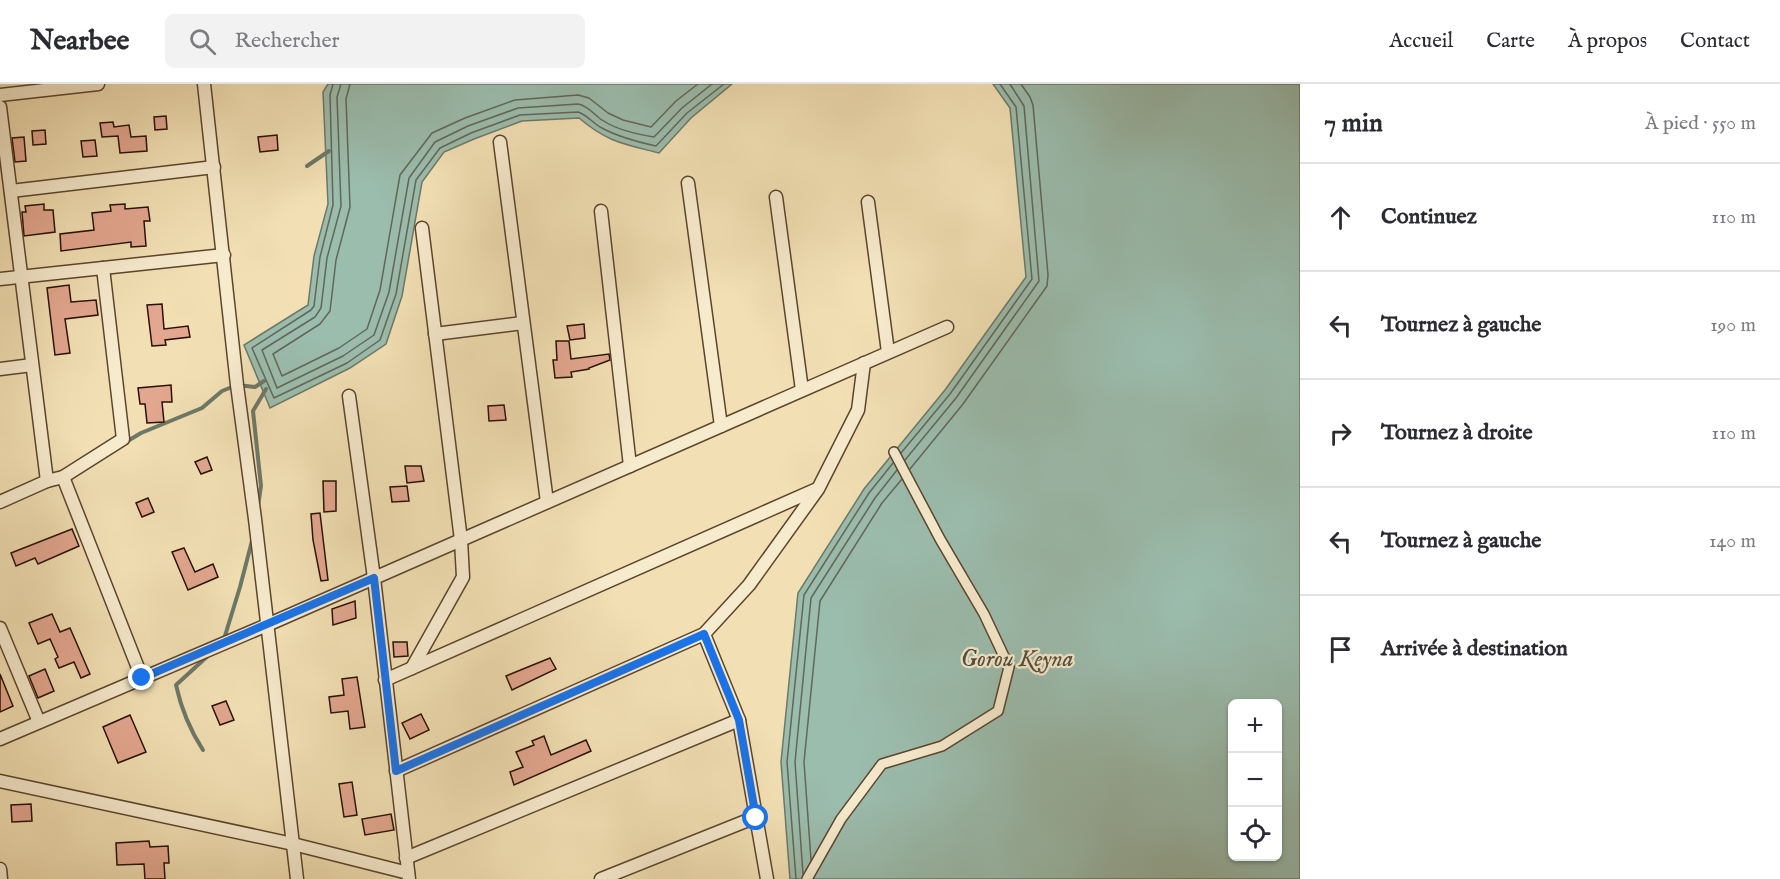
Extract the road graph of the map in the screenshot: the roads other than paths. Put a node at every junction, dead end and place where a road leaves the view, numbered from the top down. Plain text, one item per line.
1 (98, 84) edge
2 (204, 84) edge
3 (0, 95) edge
4 (0, 107) edge
5 (500, 142) dead end
6 (214, 167) junction
7 (688, 183) dead end
8 (10, 191) junction
9 (776, 196) dead end
10 (868, 202) dead end
11 (601, 211) dead end
12 (422, 228) dead end
13 (224, 255) junction
14 (103, 268) junction
15 (21, 276) junction
16 (0, 279) edge
17 (524, 323) junction
18 (947, 327) dead end
19 (435, 334) junction
20 (888, 352) junction
21 (864, 363) junction
22 (32, 365) junction
23 (0, 369) edge
24 (802, 390) junction
25 (349, 396) dead end
26 (721, 426) junction
27 (894, 452) dead end
28 (630, 466) junction
29 (63, 477) junction
30 (47, 481) junction
31 (818, 489) junction
32 (0, 502) edge
33 (547, 502) junction
34 (461, 540) junction
35 (374, 578) junction
36 (267, 625) junction
37 (0, 628) edge
38 (704, 634) junction
39 (412, 668) junction
40 (142, 678) junction
41 (385, 680) junction
42 (739, 720) junction
43 (39, 722) junction
44 (0, 739) edge
45 (396, 771) junction
46 (0, 781) edge
47 (756, 818) junction
48 (293, 844) junction
49 (406, 858) junction
50 (0, 869) edge
51 (408, 876) edge
52 (1, 879) edge
53 (297, 879) edge
54 (601, 879) edge
55 (767, 879) edge
56 (807, 879) edge

1 - 3 street
2 - 6 street
4 - 8 street
5 - 17 street
6 - 8 street
6 - 13 street
7 - 26 street
8 - 15 street
9 - 24 street
10 - 20 street
11 - 28 street
12 - 19 street
13 - 14 street
13 - 36 street
14 - 15 street
14 - 29 street
15 - 16 street
15 - 22 street
17 - 19 street
17 - 33 street
18 - 20 street
19 - 34 street
20 - 21 street
21 - 24 street
21 - 31 street
22 - 23 street
22 - 30 street
24 - 26 street
25 - 35 street
26 - 28 street
27 - 56 street
28 - 33 street
29 - 30 street
29 - 40 street
30 - 32 street
31 - 38 street
31 - 39 street
33 - 34 street
34 - 35 street
34 - 39 street
35 - 36 street
35 - 41 street
36 - 40 street
36 - 48 street
37 - 43 street
38 - 42 street
38 - 45 street
39 - 41 street
40 - 43 street
41 - 45 street
42 - 47 street
42 - 49 street
43 - 44 street
45 - 49 street
46 - 48 street
47 - 54 street
47 - 55 street
48 - 51 street
48 - 53 street
49 - 51 street
50 - 52 street

